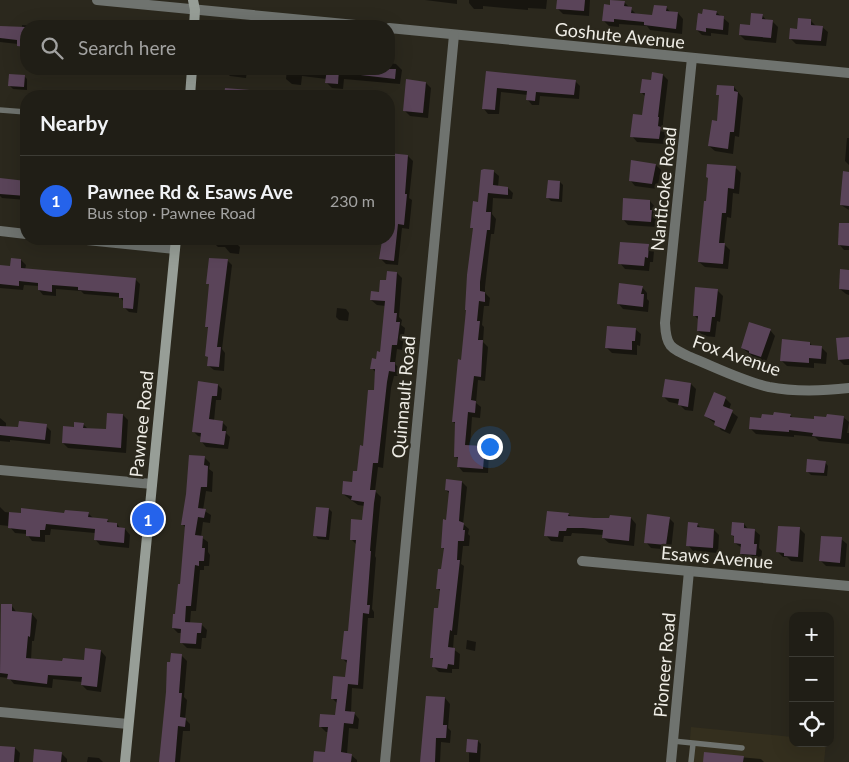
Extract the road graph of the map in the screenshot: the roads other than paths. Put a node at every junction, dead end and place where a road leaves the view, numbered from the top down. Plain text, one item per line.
1 (97, 0) edge
2 (194, 5) edge
3 (194, 20) edge
4 (317, 20) edge
5 (395, 29) edge
6 (454, 35) junction
7 (692, 58) junction
8 (849, 73) edge
9 (192, 75) edge
10 (190, 90) edge
11 (0, 110) edge
12 (20, 112) edge
13 (0, 231) edge
14 (20, 233) edge
15 (176, 245) edge
16 (665, 323) joint
17 (849, 388) edge
18 (0, 470) edge
19 (152, 484) junction
20 (582, 561) dead end
21 (689, 571) junction
22 (849, 586) edge
23 (0, 712) edge
24 (128, 724) junction
25 (673, 741) junction
26 (693, 744) junction
27 (742, 748) dead end
28 (125, 762) edge
29 (385, 762) edge
30 (673, 762) edge
31 (691, 762) edge

1 - 2 street
2 - 3 street
2 - 4 street
5 - 6 street, Goshute Avenue
6 - 7 street, Goshute Avenue
6 - 29 street, Quinnault Road
7 - 8 street, Goshute Avenue
7 - 16 street, Nanticoke Road
9 - 10 street
11 - 12 lane
13 - 14 street
15 - 19 street, Pawnee Road
16 - 17 street, Fox Avenue
18 - 19 street
19 - 24 street, Pawnee Road
20 - 21 street, Esaws Avenue
21 - 22 street, Esaws Avenue
21 - 25 street, Pioneer Road
23 - 24 street
24 - 28 street, Pawnee Road
25 - 26 lane
25 - 30 street, Pioneer Road
26 - 27 lane
26 - 31 lane

